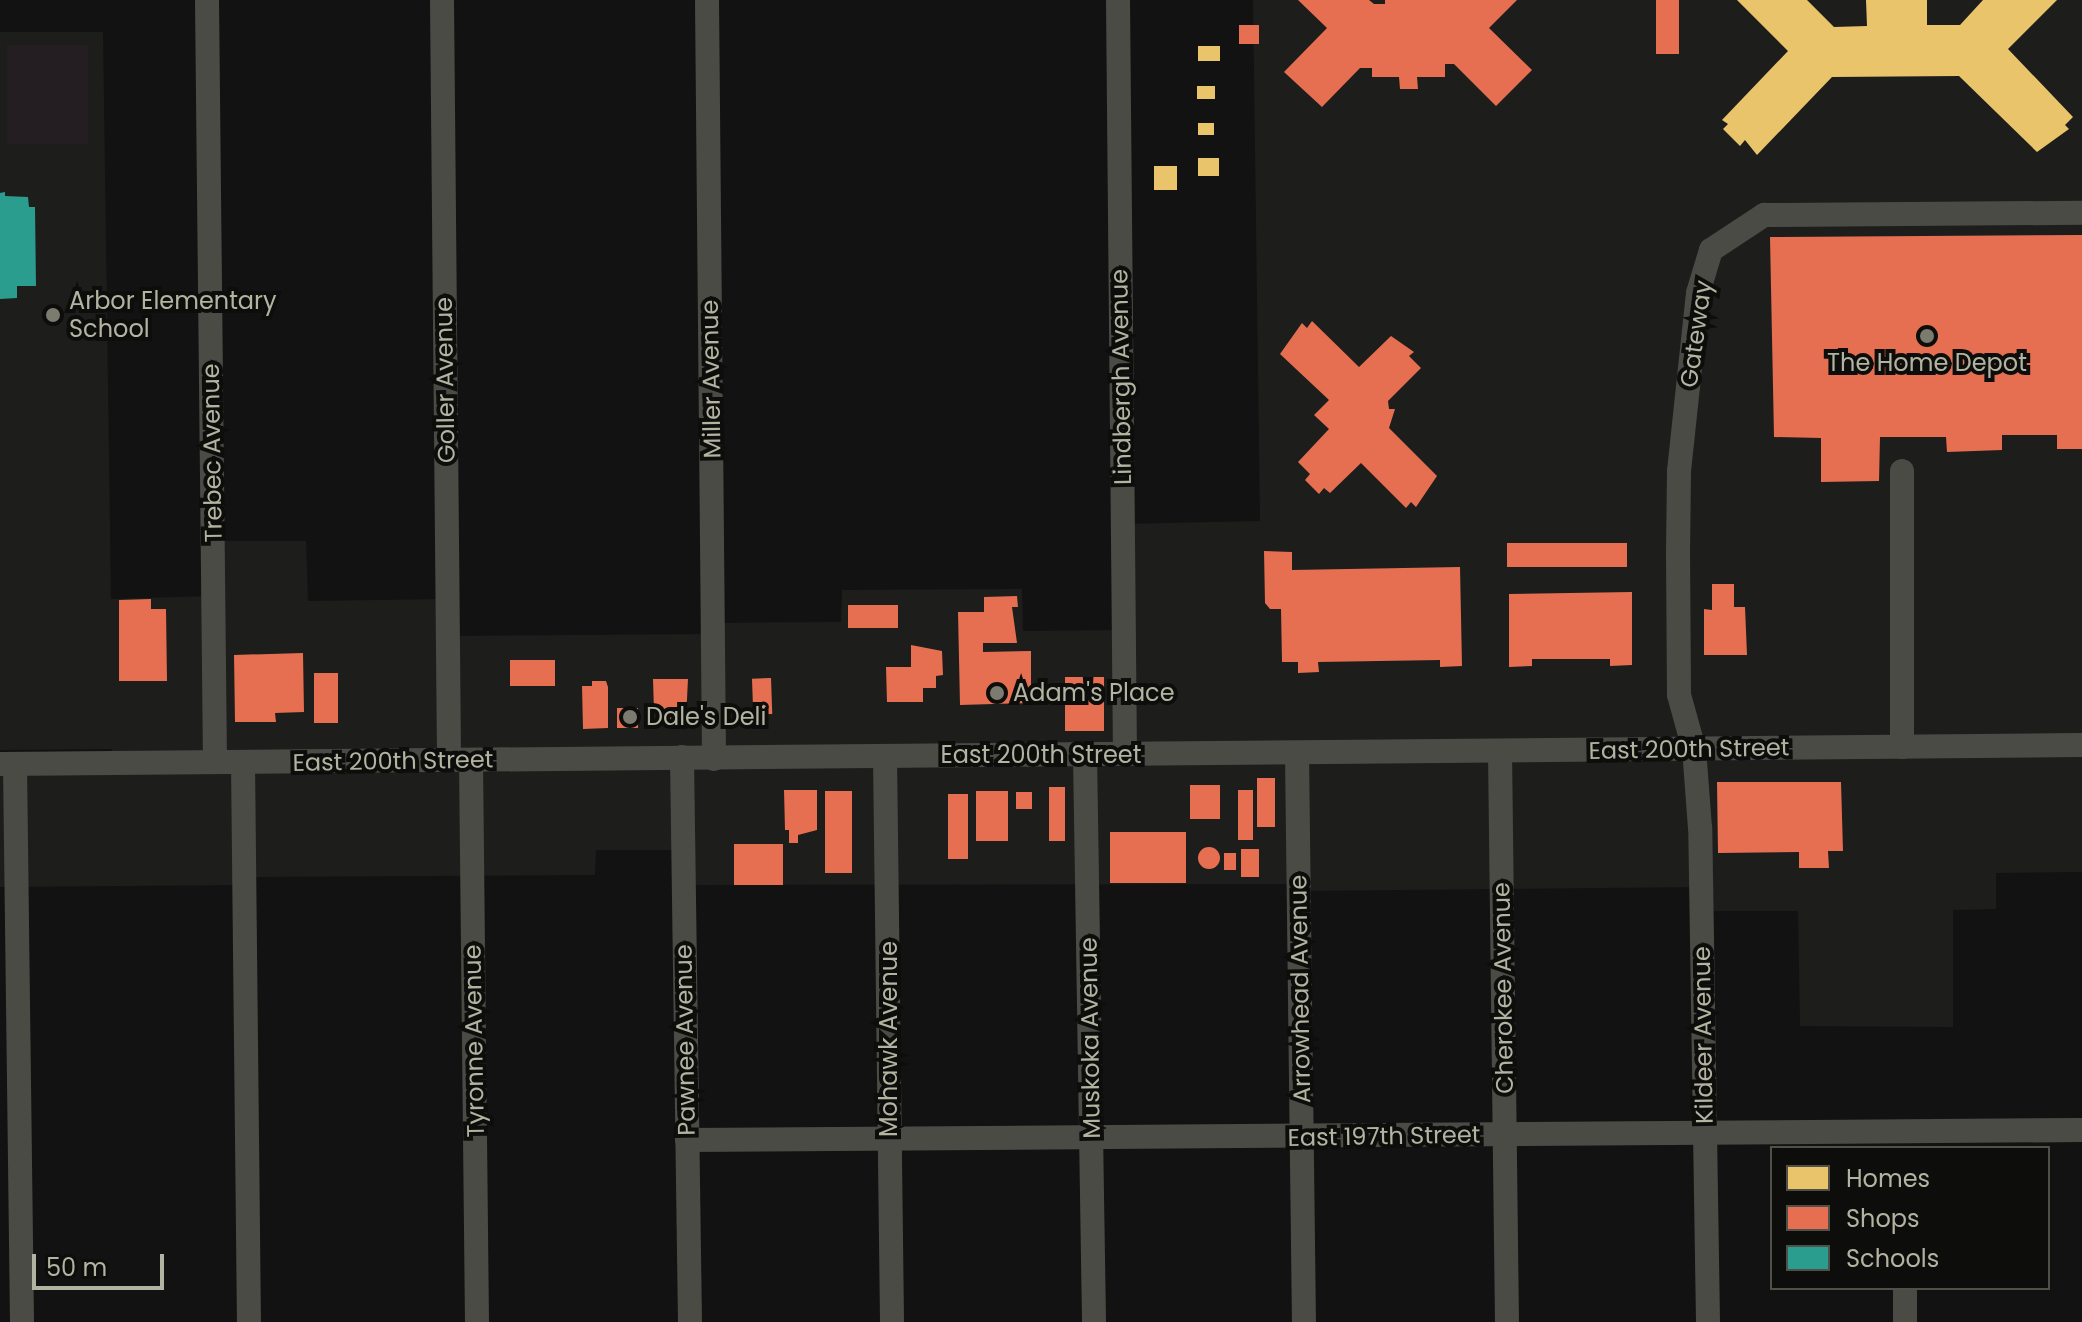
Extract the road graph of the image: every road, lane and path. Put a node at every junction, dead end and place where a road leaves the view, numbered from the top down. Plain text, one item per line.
1 (207, 0) edge
2 (442, 0) edge
3 (707, 0) edge
4 (1118, 0) edge
5 (2082, 213) edge
6 (1902, 471) dead end
7 (2082, 745) edge
8 (1902, 747) junction
9 (1694, 749) junction
10 (1500, 751) junction
11 (1297, 753) junction
12 (1085, 754) junction
13 (1125, 754) junction
14 (885, 756) junction
15 (682, 757) junction
16 (714, 759) junction
17 (460, 760) junction
18 (215, 762) junction
19 (243, 762) junction
20 (8, 764) edge
21 (2082, 1130) edge
22 (1705, 1133) junction
23 (1504, 1135) junction
24 (1302, 1137) junction
25 (687, 1140) junction
26 (889, 1140) junction
27 (1092, 1140) junction
28 (1903, 1141) edge
29 (1905, 1290) edge
30 (22, 1322) edge
31 (249, 1322) edge
32 (477, 1322) edge
33 (690, 1322) edge
34 (892, 1322) edge
35 (1094, 1322) edge
36 (1304, 1322) edge
37 (1507, 1322) edge
38 (1708, 1322) edge
39 (1905, 1322) edge

1 - 18 street, Trebec Avenue
2 - 17 street, Goller Avenue
3 - 16 street, Miller Avenue
4 - 13 street, Lindbergh Avenue
5 - 9 street, Gateway
6 - 8 street
7 - 8 street, East 200th Street
8 - 9 street, East 200th Street
9 - 10 street, East 200th Street
9 - 22 street, Kildeer Avenue
10 - 11 street, East 200th Street
10 - 23 street, Cherokee Avenue
11 - 13 street, East 200th Street
11 - 24 street, Arrowhead Avenue
12 - 13 street, East 200th Street
12 - 14 street, East 200th Street
12 - 27 street, Muskoka Avenue
14 - 16 street, East 200th Street
14 - 26 street, Mohawk Avenue
15 - 16 street, East 200th Street
15 - 17 street, East 200th Street
15 - 25 street, Pawnee Avenue
17 - 19 street, East 200th Street
17 - 32 street, Tyronne Avenue
18 - 19 street, East 200th Street
18 - 20 street, East 200th Street
19 - 31 street
20 - 30 street
21 - 28 street, East 197th Street
22 - 23 street, East 197th Street
22 - 28 street, East 197th Street
22 - 38 street, Kildeer Avenue
23 - 24 street, East 197th Street
23 - 37 street, Cherokee Avenue
24 - 27 street, East 197th Street
24 - 36 street, Arrowhead Avenue
25 - 26 street, East 197th Street
25 - 33 street, Pawnee Avenue
26 - 27 street, East 197th Street
26 - 34 street, Mohawk Avenue
27 - 35 street, Muskoka Avenue
29 - 39 street

